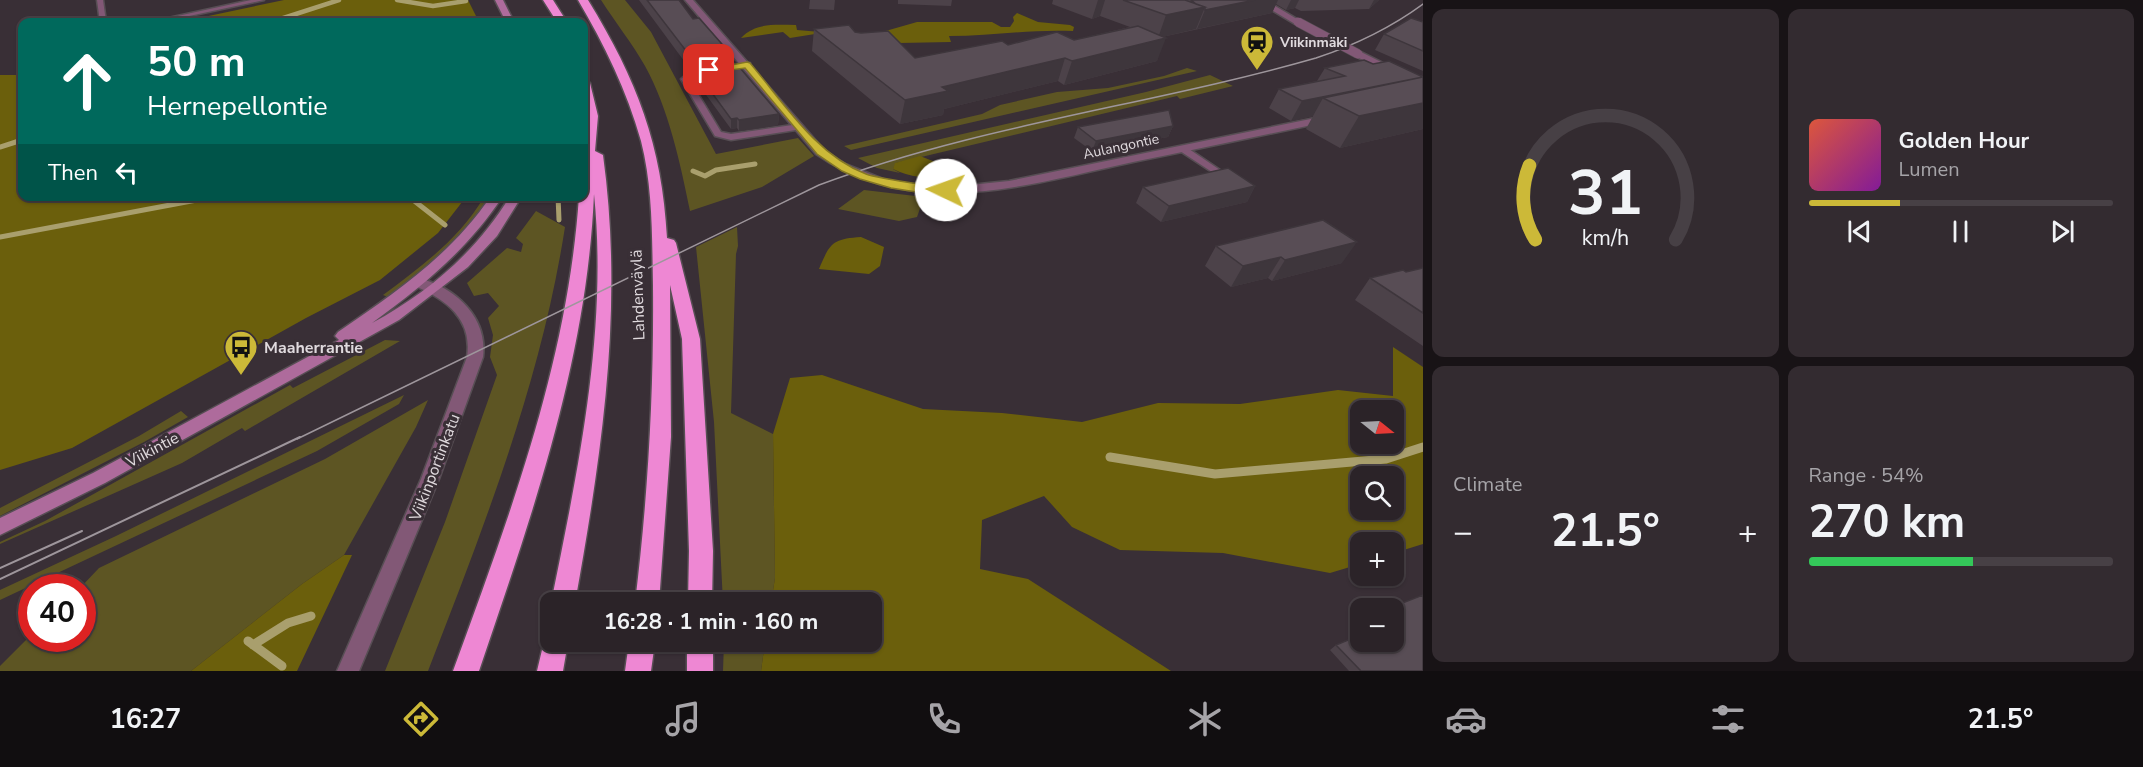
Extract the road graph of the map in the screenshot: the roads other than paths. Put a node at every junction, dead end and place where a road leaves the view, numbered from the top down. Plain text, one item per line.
1 (100, 0) edge
2 (261, 0) edge
3 (499, 0) edge
4 (548, 0) edge
5 (583, 0) edge
6 (689, 0) edge
7 (1260, 0) edge
8 (102, 18) edge
9 (173, 18) edge
10 (508, 18) edge
11 (559, 18) edge
12 (747, 65) junction
13 (1423, 87) edge
14 (588, 96) edge
15 (591, 105) junction
16 (1339, 116) edge
17 (799, 127) junction
18 (588, 148) edge
19 (1184, 149) junction
20 (1215, 170) edge
21 (494, 201) edge
22 (513, 201) edge
23 (584, 201) edge
24 (658, 203) junction
25 (418, 282) junction
26 (435, 289) junction
27 (302, 366) junction
28 (0, 527) edge
29 (565, 592) edge
30 (648, 592) edge
31 (700, 592) edge
32 (553, 652) edge
33 (641, 652) edge
34 (700, 652) edge
35 (348, 671) edge
36 (466, 671) edge
37 (550, 671) edge
38 (638, 671) edge
39 (700, 671) edge

1 - 8 lane
2 - 9 lane
3 - 10 main road
4 - 11 highway
5 - 24 highway, Lahdenväylä
6 - 12 street, Aulangontie
7 - 13 street, bridge
12 - 17 street, Aulangontie
12 - 17 lane
14 - 15 highway, Lahdenväylä
15 - 18 highway
15 - 29 highway, Lahdenväylä
16 - 19 street, Aulangontie
17 - 19 street, Aulangontie
19 - 20 lane
21 - 25 main road, Viikintie
22 - 26 main road, Viikintie
23 - 36 highway
24 - 30 highway, Lahdenväylä
24 - 31 highway
25 - 26 street, Viikinportinkatu
25 - 27 main road, Viikintie
26 - 27 main road, Viikintie
26 - 35 street, Viikinportinkatu
27 - 28 main road, Viikintie
32 - 37 highway
33 - 38 highway
34 - 39 highway

